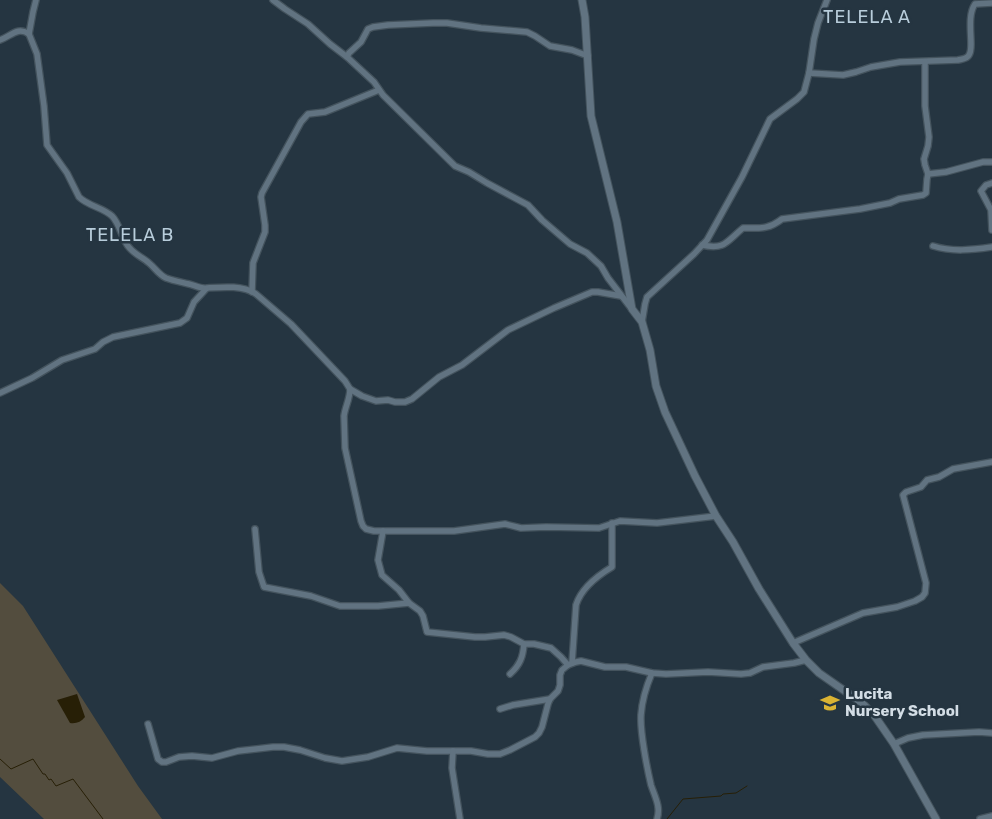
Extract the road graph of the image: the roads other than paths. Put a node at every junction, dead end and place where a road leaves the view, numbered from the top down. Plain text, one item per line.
1 (36, 0) edge
2 (274, 0) edge
3 (582, 0) edge
4 (828, 0) edge
5 (992, 3) edge
6 (29, 34) junction
7 (0, 40) edge
8 (588, 56) junction
9 (347, 57) junction
10 (925, 62) junction
11 (809, 73) junction
12 (379, 90) junction
13 (992, 162) edge
14 (928, 174) junction
15 (992, 183) edge
16 (992, 230) edge
17 (702, 245) junction
18 (933, 246) dead end
19 (992, 247) edge
20 (206, 289) junction
21 (252, 292) junction
22 (622, 296) junction
23 (632, 308) junction
24 (642, 322) junction
25 (350, 389) junction
26 (0, 393) edge
27 (992, 462) edge
28 (716, 516) junction
29 (612, 523) junction
30 (255, 529) dead end
31 (383, 531) junction
32 (409, 603) junction
33 (793, 643) junction
34 (524, 644) junction
35 (806, 660) junction
36 (570, 664) junction
37 (652, 673) junction
38 (510, 674) dead end
39 (550, 700) junction
40 (500, 709) dead end
41 (148, 724) dead end
42 (992, 733) edge
43 (894, 744) junction
44 (453, 751) junction
45 (992, 816) edge
46 (460, 819) edge
47 (657, 819) edge
48 (936, 819) edge
49 (980, 819) edge

1 - 6 street
2 - 9 street
3 - 8 street
4 - 11 street
5 - 10 street
6 - 7 street
6 - 20 street
8 - 9 street
8 - 23 street
9 - 12 street
10 - 11 street
10 - 14 street
11 - 17 street
12 - 21 street
12 - 22 street
13 - 14 street
14 - 17 street
15 - 16 street
17 - 24 street
18 - 19 street
20 - 21 street
20 - 26 street
21 - 25 street
22 - 23 street
22 - 25 street
23 - 24 street
24 - 28 street
25 - 31 street
27 - 33 street
28 - 29 street
28 - 33 street
29 - 31 street
29 - 36 street
30 - 32 street
31 - 32 street
32 - 34 street
33 - 35 street
34 - 36 street
34 - 38 street
35 - 37 street
35 - 43 street
36 - 37 street
36 - 39 street
37 - 47 street
39 - 40 street
39 - 44 street
41 - 44 street
42 - 43 street
43 - 48 street
44 - 46 street
45 - 49 street

